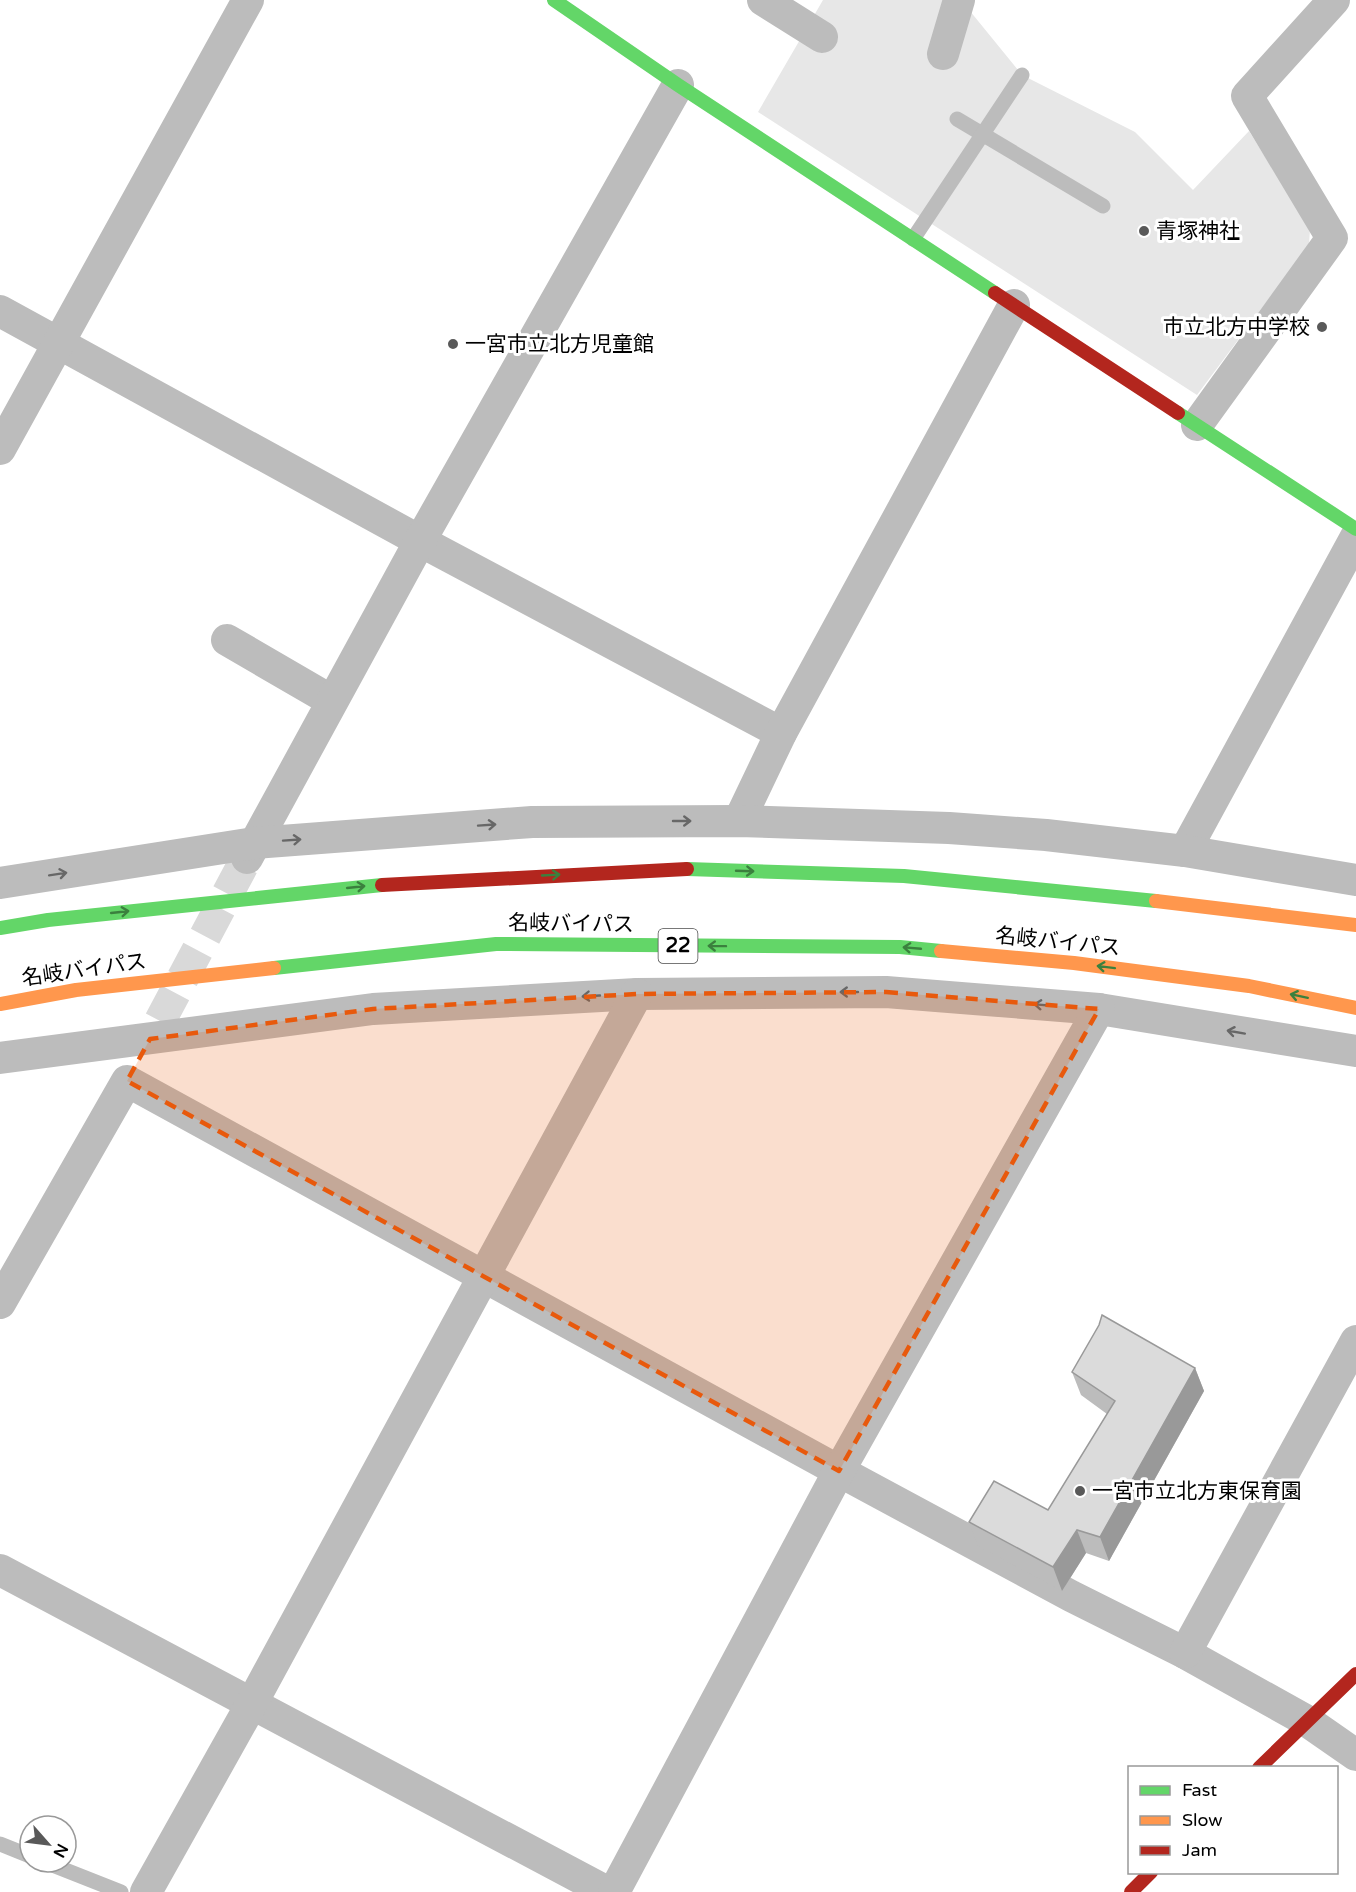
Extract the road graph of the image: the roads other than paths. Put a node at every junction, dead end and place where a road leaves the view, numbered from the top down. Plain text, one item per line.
1 (248, 0) edge
2 (554, 0) edge
3 (763, 0) edge
4 (959, 0) edge
5 (1334, 0) edge
6 (822, 37) dead end
7 (943, 54) dead end
8 (1022, 75) dead end
9 (678, 85) junction
10 (957, 119) dead end
11 (983, 134) junction
12 (1103, 206) dead end
13 (913, 239) junction
14 (1014, 305) junction
15 (0, 311) edge
16 (59, 343) junction
17 (1197, 425) junction
18 (0, 449) edge
19 (1356, 529) edge
20 (1356, 537) edge
21 (420, 542) junction
22 (227, 640) dead end
23 (332, 701) junction
24 (781, 733) junction
25 (739, 821) junction
26 (1185, 851) junction
27 (250, 852) junction
28 (1356, 880) edge
29 (0, 883) edge
30 (1356, 925) edge
31 (0, 928) edge
32 (637, 994) junction
33 (0, 1004) edge
34 (1356, 1008) edge
35 (1099, 1009) junction
36 (155, 1030) junction
37 (1356, 1051) edge
38 (0, 1058) edge
39 (127, 1081) junction
40 (484, 1278) junction
41 (0, 1303) edge
42 (1356, 1341) edge
43 (839, 1472) junction
44 (0, 1570) edge
45 (1185, 1653) junction
46 (1356, 1674) edge
47 (252, 1703) junction
48 (1307, 1721) junction
49 (1356, 1755) edge
50 (1260, 1766) edge
51 (0, 1844) edge
52 (18, 1851) edge
53 (75, 1874) edge
54 (1149, 1874) edge
55 (121, 1892) edge
56 (146, 1892) edge
57 (606, 1892) edge
58 (614, 1892) edge
59 (1131, 1892) edge

1 - 16 street
2 - 9 main road
3 - 6 street
4 - 7 street
5 - 17 street
8 - 11 lane
9 - 13 main road
9 - 21 street
10 - 11 lane
11 - 12 lane
11 - 13 lane
13 - 14 main road
14 - 17 main road
14 - 24 street
15 - 16 street
16 - 18 street
16 - 21 street
17 - 19 main road
20 - 26 street
21 - 23 street
21 - 24 street
22 - 23 street
23 - 27 street
24 - 25 street
25 - 26 street
27 -> 25 street
26 - 28 street
29 -> 27 street
31 -> 30 main road
35 -> 32 street
32 -> 36 street
32 - 40 street
34 -> 33 main road, 名岐バイパス / 22
37 -> 35 street
35 - 43 street
36 - 38 street
36 - 39 street
39 - 40 street
39 - 41 street
40 - 43 street
40 - 47 street
42 - 45 street
43 - 45 street
43 - 58 street
44 - 47 street
45 - 48 street
46 - 48 main road
47 - 56 street
47 - 57 street
48 - 49 street
48 - 50 main road
51 - 52 lane
53 - 55 lane
54 - 59 main road

